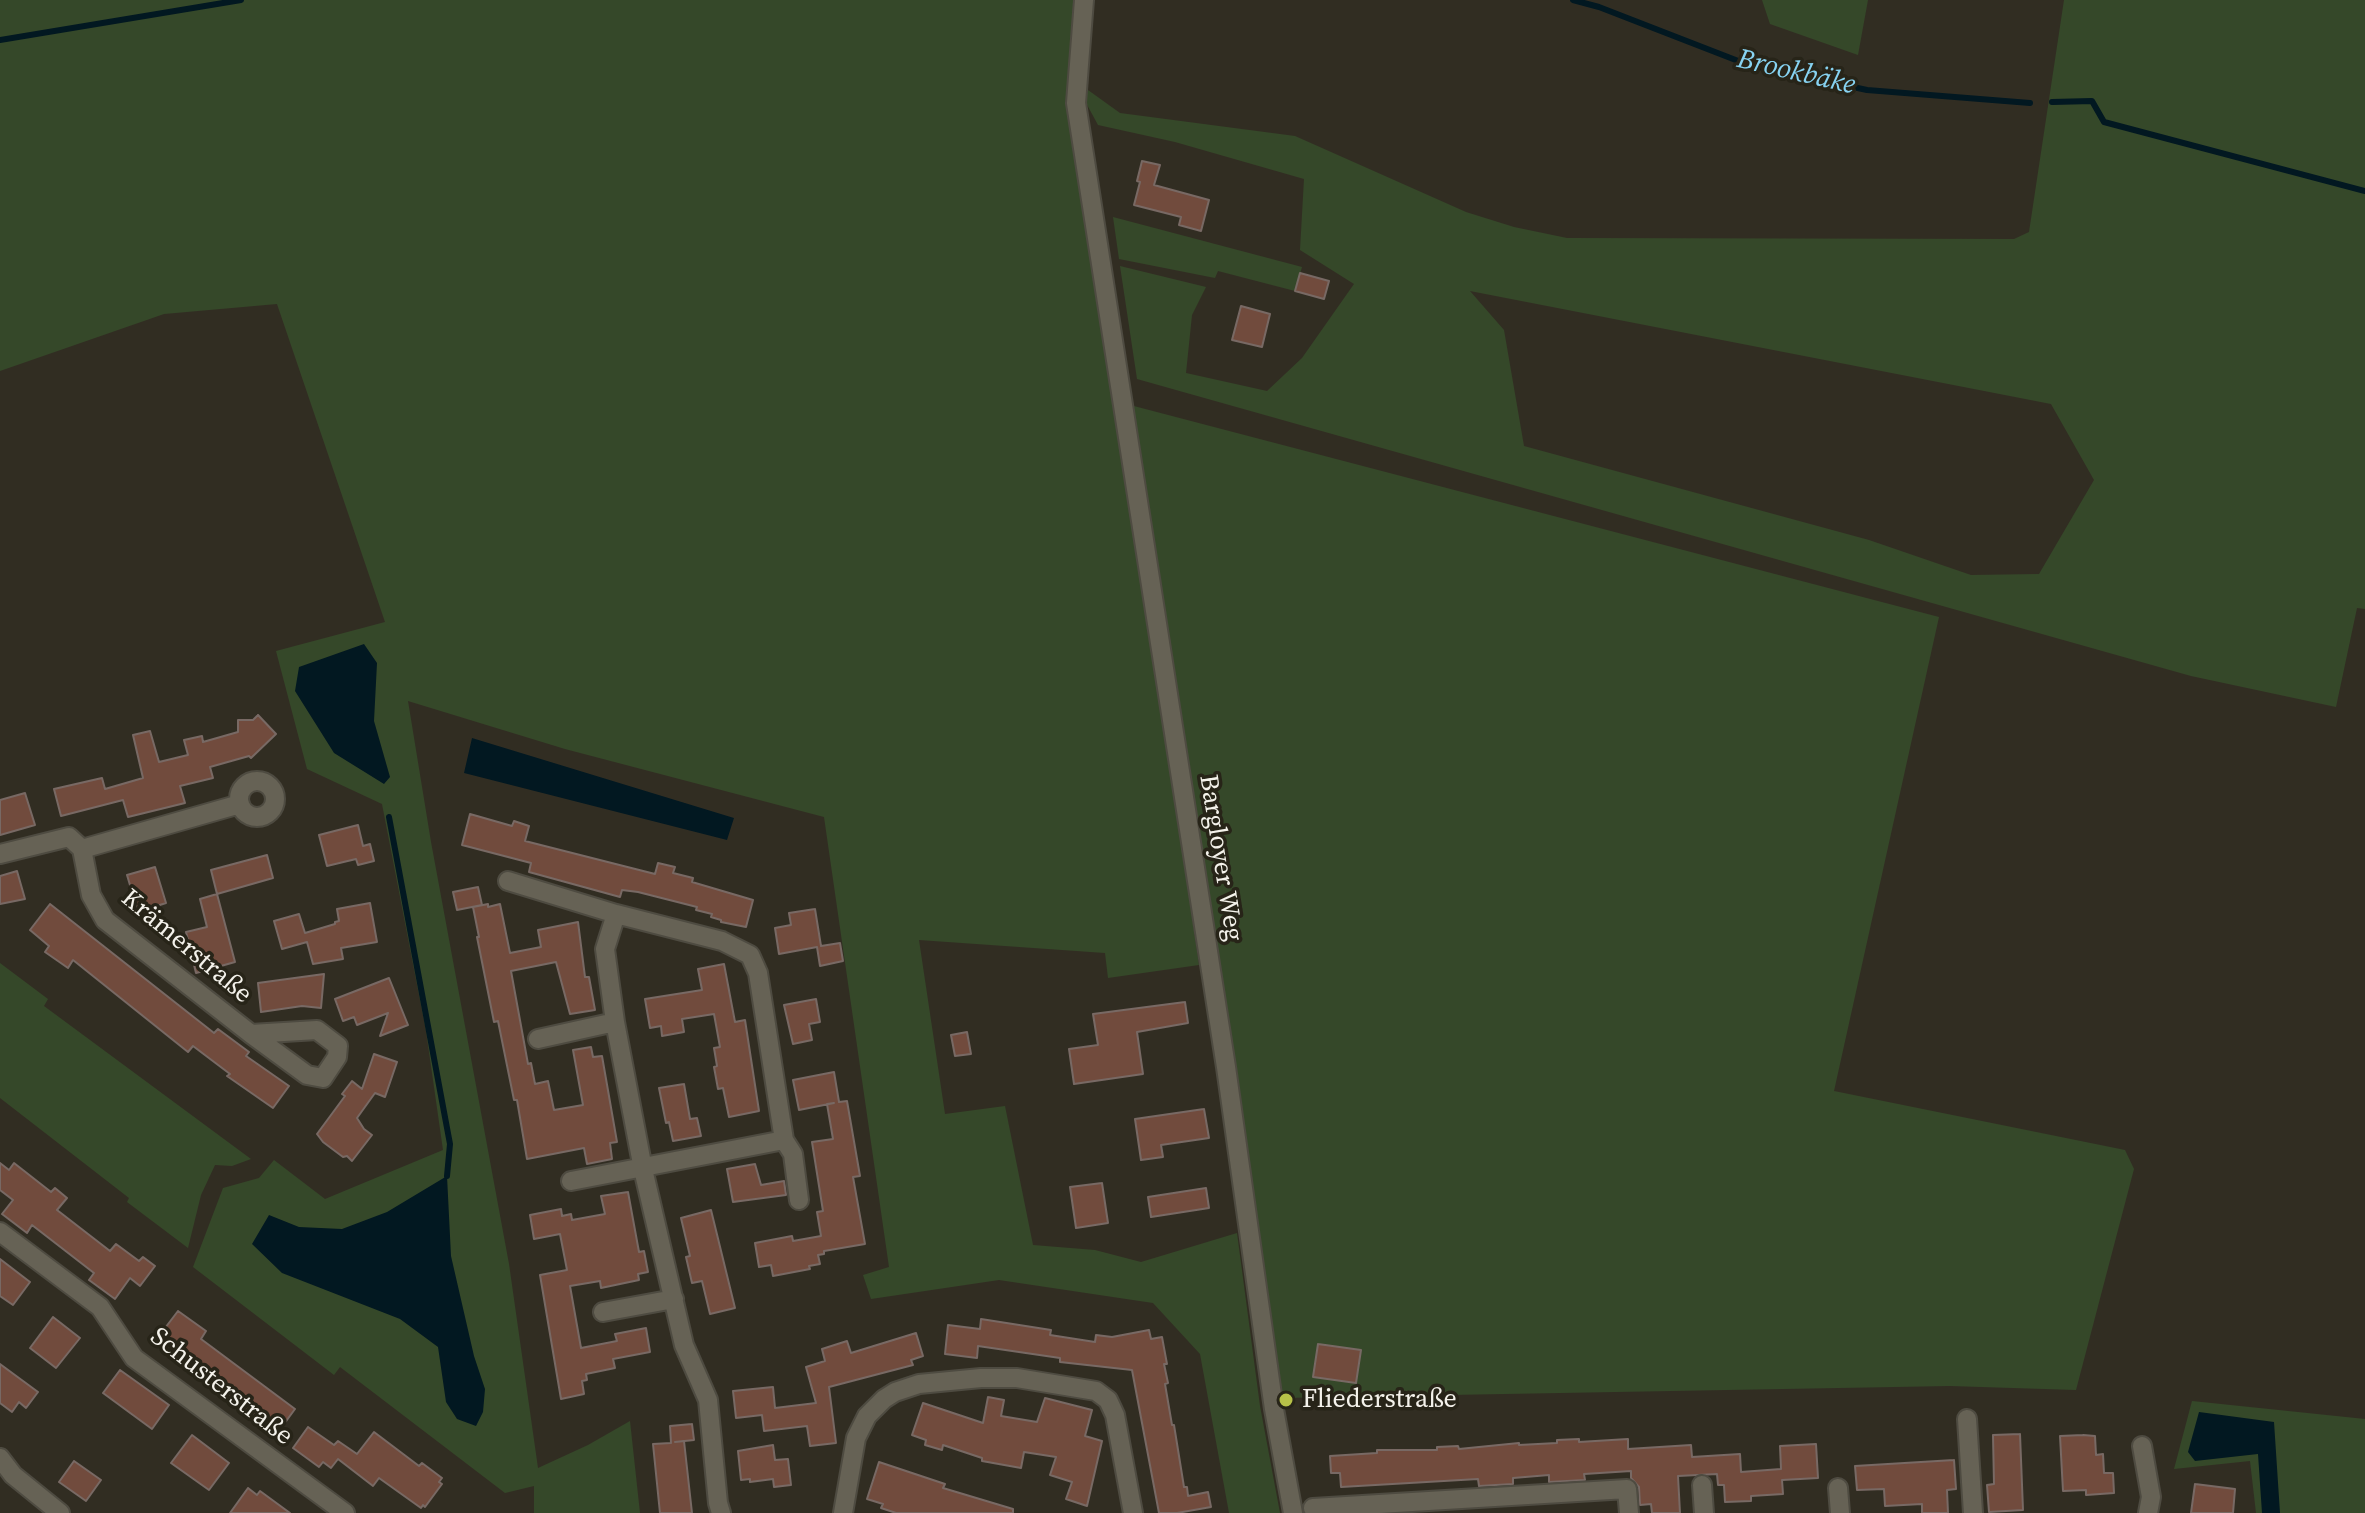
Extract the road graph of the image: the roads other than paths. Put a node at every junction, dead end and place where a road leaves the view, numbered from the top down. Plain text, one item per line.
1 (1084, 0) edge
2 (240, 804) dead end
3 (82, 849) junction
4 (0, 854) edge
5 (508, 881) dead end
6 (616, 914) junction
7 (615, 1022) junction
8 (251, 1034) dead end
9 (538, 1039) dead end
10 (784, 1140) junction
11 (643, 1169) junction
12 (571, 1181) dead end
13 (799, 1200) dead end
14 (0, 1232) edge
15 (674, 1299) junction
16 (603, 1312) dead end
17 (1967, 1419) dead end
18 (2142, 1446) dead end
19 (0, 1458) edge
20 (1702, 1485) dead end
21 (1838, 1488) dead end
22 (1313, 1508) dead end
23 (1402, 1508) edge
24 (60, 1513) edge
25 (345, 1513) edge
26 (721, 1513) edge
27 (843, 1513) edge
28 (1133, 1513) edge
29 (1293, 1513) edge
30 (1629, 1513) edge
31 (1704, 1513) edge
32 (1840, 1513) edge
33 (1973, 1513) edge
34 (2148, 1513) edge

1 - 29 street, Bargloyer Weg
2 - 3 street
3 - 4 street
3 - 8 street, Krämerstraße
5 - 6 street
6 - 7 street
6 - 10 street
7 - 9 street
7 - 11 street
10 - 11 street
10 - 13 street
11 - 12 street
11 - 15 street
14 - 25 street, Schusterstraße
15 - 16 street
15 - 26 street
17 - 33 street
18 - 34 street
19 - 24 street
20 - 31 street
21 - 32 street
22 - 23 street
23 - 30 street
27 - 28 street

